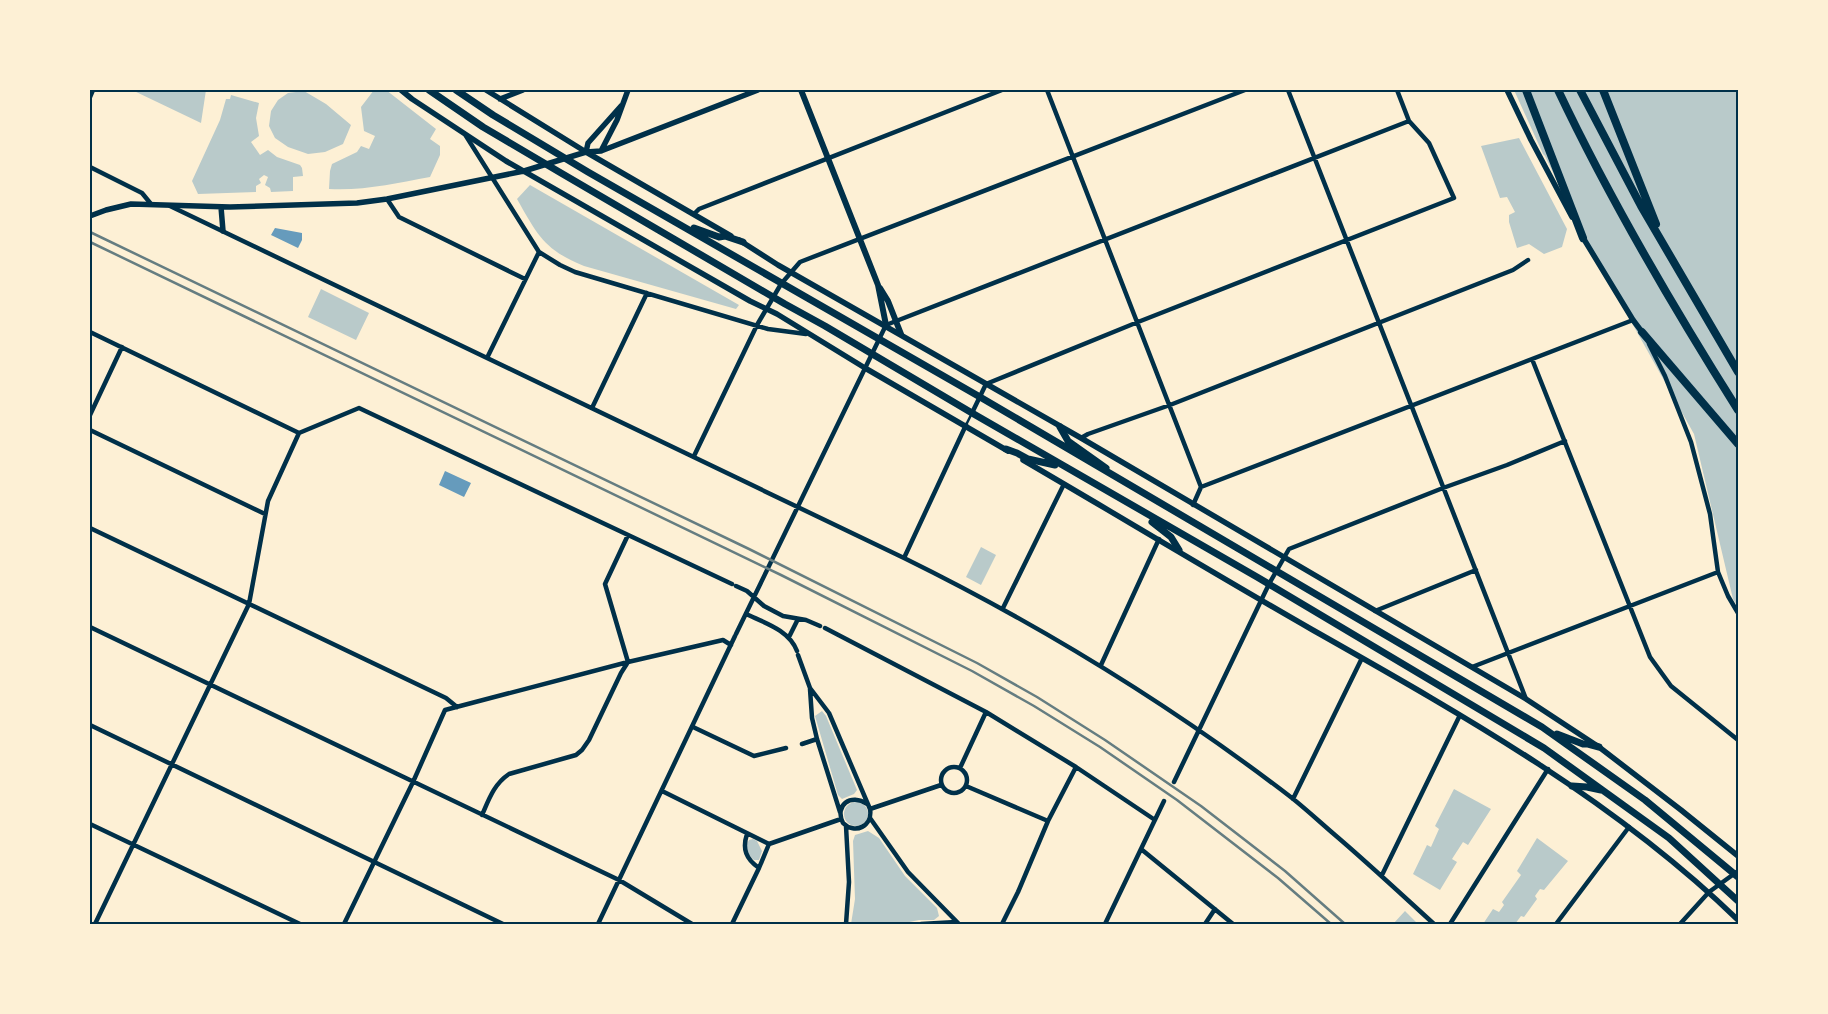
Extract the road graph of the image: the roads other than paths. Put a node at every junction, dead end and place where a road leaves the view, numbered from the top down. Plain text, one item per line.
1 (94, 90) edge
2 (401, 90) edge
3 (429, 90) edge
4 (456, 90) edge
5 (486, 90) edge
6 (523, 90) edge
7 (628, 90) edge
8 (758, 90) edge
9 (801, 90) edge
10 (1002, 90) edge
11 (1047, 90) edge
12 (1245, 90) edge
13 (1288, 90) edge
14 (1397, 90) edge
15 (1507, 90) edge
16 (1526, 90) edge
17 (1558, 90) edge
18 (1580, 90) edge
19 (1603, 90) edge
20 (90, 97) edge
21 (500, 99) junction
22 (626, 100) junction
23 (1409, 121) junction
24 (466, 136) junction
25 (600, 151) junction
26 (586, 152) junction
27 (1073, 157) junction
28 (566, 158) junction
29 (828, 158) junction
30 (1315, 158) junction
31 (547, 164) junction
32 (90, 167) edge
33 (524, 172) junction
34 (494, 178) junction
35 (387, 199) junction
36 (151, 204) junction
37 (170, 206) junction
38 (221, 207) junction
39 (694, 214) junction
40 (90, 216) edge
41 (679, 223) junction
42 (223, 231) junction
43 (1583, 238) junction
44 (1105, 240) junction
45 (1348, 240) junction
46 (860, 241) junction
47 (743, 242) junction
48 (539, 252) junction
49 (1668, 254) junction
50 (1528, 260) dead end
51 (791, 272) junction
52 (525, 279) junction
53 (781, 284) junction
54 (878, 285) junction
55 (647, 293) junction
56 (773, 297) junction
57 (766, 309) junction
58 (1633, 320) junction
59 (896, 322) junction
60 (1138, 322) junction
61 (1379, 323) junction
62 (757, 325) junction
63 (886, 326) junction
64 (90, 332) edge
65 (1642, 332) junction
66 (806, 334) junction
67 (902, 334) junction
68 (879, 339) junction
69 (122, 347) junction
70 (872, 354) junction
71 (487, 358) junction
72 (1532, 359) junction
73 (864, 368) junction
74 (1738, 372) edge
75 (986, 384) junction
76 (980, 397) junction
77 (1170, 406) junction
78 (1412, 406) junction
79 (592, 408) junction
80 (1738, 410) edge
81 (972, 413) junction
82 (90, 415) edge
83 (966, 425) junction
84 (1060, 427) junction
85 (90, 430) edge
86 (299, 433) junction
87 (1081, 438) junction
88 (1565, 440) junction
89 (1738, 444) edge
90 (1006, 450) junction
91 (694, 456) junction
92 (1067, 469) junction
93 (1122, 481) junction
94 (1064, 484) junction
95 (1201, 487) junction
96 (1443, 488) junction
97 (1193, 505) junction
98 (798, 506) junction
99 (1132, 506) junction
100 (265, 514) junction
101 (90, 528) edge
102 (628, 535) junction
103 (1159, 539) junction
104 (1179, 550) junction
105 (1284, 557) junction
106 (904, 558) junction
107 (1476, 570) junction
108 (1275, 572) junction
109 (1718, 572) junction
110 (1269, 584) junction
111 (754, 598) junction
112 (1262, 600) junction
113 (249, 604) junction
114 (1629, 606) junction
115 (1003, 608) junction
116 (1375, 611) junction
117 (1738, 613) edge
118 (746, 614) junction
119 (798, 619) junction
120 (90, 627) edge
121 (789, 637) junction
122 (731, 645) junction
123 (1508, 653) junction
124 (1362, 658) junction
125 (628, 662) junction
126 (1101, 665) junction
127 (1472, 667) junction
128 (210, 685) junction
129 (810, 688) junction
130 (1526, 699) junction
131 (457, 707) junction
132 (986, 712) junction
133 (1460, 715) junction
134 (90, 725) edge
135 (693, 727) junction
136 (1542, 728) junction
137 (1198, 730) junction
138 (817, 739) junction
139 (1738, 740) edge
140 (802, 744) dead end
141 (786, 748) dead end
142 (1599, 748) junction
143 (172, 764) junction
144 (1076, 767) junction
145 (960, 768) junction
146 (1548, 769) junction
147 (413, 782) junction
148 (1174, 782) dead end
149 (941, 785) junction
150 (966, 786) junction
151 (1572, 786) junction
152 (662, 792) junction
153 (1606, 792) junction
154 (1293, 799) junction
155 (1164, 801) dead end
156 (868, 806) junction
157 (482, 815) junction
158 (841, 816) junction
159 (870, 818) junction
160 (1155, 820) junction
161 (1048, 821) junction
162 (90, 824) edge
163 (846, 826) junction
164 (1629, 827) junction
165 (747, 834) junction
166 (133, 844) junction
167 (768, 844) junction
168 (1141, 849) junction
169 (1738, 856) edge
170 (374, 862) junction
171 (759, 868) junction
172 (1737, 874) edge
173 (1382, 876) junction
174 (619, 880) junction
175 (1721, 884) junction
176 (1709, 892) junction
177 (1738, 900) edge
178 (1215, 909) junction
179 (1738, 920) edge
180 (90, 922) edge
181 (958, 923) edge
182 (95, 924) edge
183 (300, 924) edge
184 (344, 924) edge
185 (503, 924) edge
186 (598, 924) edge
187 (692, 924) edge
188 (732, 924) edge
189 (846, 924) edge
190 (922, 924) edge
191 (1002, 924) edge
192 (1105, 924) edge
193 (1205, 924) edge
194 (1233, 924) edge
195 (1434, 924) edge
196 (1450, 924) edge
197 (1556, 924) edge
198 (1680, 924) edge

1 - 20 street
2 - 24 street
3 - 31 main road
4 - 28 main road
5 - 21 street
6 - 21 street
7 - 22 street
8 - 25 street
9 - 29 main road
10 - 29 street
11 - 27 street
12 - 27 street
13 - 30 street
14 - 23 street
15 - 43 street
16 - 43 highway
17 - 80 highway
18 - 49 highway
19 - 49 highway
21 - 26 street
22 - 25 street
22 - 26 street
23 - 30 street
23 - 45 street
24 - 33 street
24 - 34 street
25 - 26 street
26 - 28 street
26 - 39 street
27 - 44 street
27 - 46 street
28 - 31 street
28 - 41 main road
29 - 39 street
29 - 46 main road
30 - 44 street
30 - 45 street
31 - 33 street
31 - 56 main road
32 - 36 street
33 - 34 street
33 - 57 street
34 - 35 street
34 - 48 street
35 - 38 street
35 - 52 street
36 - 37 street
36 - 40 street
37 - 38 street
37 - 42 street
38 - 42 street
39 - 47 street
41 - 47 main road
41 - 53 main road
42 - 71 street
43 - 58 street
44 - 59 street
44 - 60 street
45 - 60 street
45 - 61 street
46 - 51 street
46 - 54 main road
47 - 51 street
48 - 52 street
48 - 55 street
49 - 74 highway
50 - 61 street
51 - 53 street
51 - 63 street
52 - 71 street
53 - 56 street
53 - 68 main road
54 - 59 main road
54 - 63 main road
55 - 62 street
55 - 79 street
56 - 57 street
56 - 70 main road
57 - 62 street
57 - 66 street
58 - 65 street
58 - 72 street
59 - 63 street
59 - 67 main road
60 - 75 street
60 - 77 street
61 - 77 street
61 - 78 street
62 - 66 street
62 - 91 street
63 - 67 street
63 - 68 street
64 - 69 street
65 - 89 highway
65 - 109 street
66 - 73 street
67 - 75 street
68 - 70 street
68 - 76 main road
69 - 82 street
69 - 86 street
70 - 73 street
70 - 81 main road
71 - 79 street
72 - 78 street
72 - 88 street
73 - 83 street
73 - 98 street
75 - 76 street
75 - 84 street
76 - 81 street
76 - 93 main road
77 - 87 street
77 - 95 street
78 - 95 street
78 - 96 street
79 - 91 street
81 - 83 lane
81 - 92 main road
83 - 90 street
83 - 106 street
84 - 87 street
84 - 93 main road
85 - 100 street
86 - 100 street
86 - 102 street
87 - 97 street
88 - 96 street
88 - 114 street
90 - 92 main road
90 - 94 street
91 - 98 street
92 - 99 main road
93 - 108 main road
94 - 103 street
94 - 115 street
95 - 97 street
96 - 105 street
96 - 107 street
97 - 105 street
98 - 106 street
98 - 111 street
99 - 104 main road
99 - 110 main road
100 - 113 street
101 - 113 street
102 - 111 street
102 - 125 street
103 - 104 street
103 - 126 street
104 - 112 street
105 - 108 street
105 - 116 street
106 - 115 street
107 - 116 street
107 - 123 street
108 - 110 street
108 - 136 main road
109 - 114 street
109 - 117 street
110 - 112 street
110 - 153 main road
111 - 118 street
111 - 119 street
112 - 124 street
112 - 137 street
113 - 128 street
113 - 131 street
114 - 123 street
114 - 139 street
115 - 126 street
116 - 127 street
118 - 121 street
118 - 122 street
119 - 121 street
119 - 132 street
120 - 128 street
121 - 129 street
122 - 125 street
122 - 135 street
123 - 127 street
123 - 130 street
124 - 133 street
124 - 154 street
125 - 131 street
125 - 157 street
126 - 137 street
127 - 130 street
128 - 143 street
128 - 147 street
129 - 138 street
129 - 156 street
130 - 142 street
131 - 147 street
132 - 144 street
132 - 145 street
133 - 146 street
133 - 173 street
134 - 143 street
135 - 141 street
135 - 152 street
136 - 142 main road
136 - 172 main road
137 - 148 street
137 - 154 street
138 - 140 street
138 - 158 street
142 - 169 street
143 - 166 street
143 - 170 street
144 - 160 street
144 - 161 street
145 - 149 street
145 - 150 street
146 - 151 street
146 - 196 street
147 - 157 street
147 - 170 street
149 - 150 street
149 - 156 street
150 - 161 street
151 - 153 main road
151 - 164 street
152 - 165 street
152 - 174 street
153 - 175 main road
154 - 173 street
155 - 160 street
156 - 158 street
156 - 159 street
157 - 174 street
158 - 163 street
158 - 167 street
159 - 163 street
159 - 181 street
160 - 168 street
161 - 191 street
162 - 166 street
163 - 189 street
164 - 176 street
164 - 197 street
165 - 167 street
165 - 171 street
166 - 182 street
166 - 183 street
167 - 171 street
168 - 178 street
168 - 192 street
170 - 184 street
170 - 185 street
171 - 188 street
172 - 175 street
173 - 195 street
174 - 186 street
174 - 187 street
175 - 176 street
175 - 177 main road
176 - 179 street
176 - 198 street
178 - 193 street
178 - 194 street
180 - 182 street
181 - 190 street

